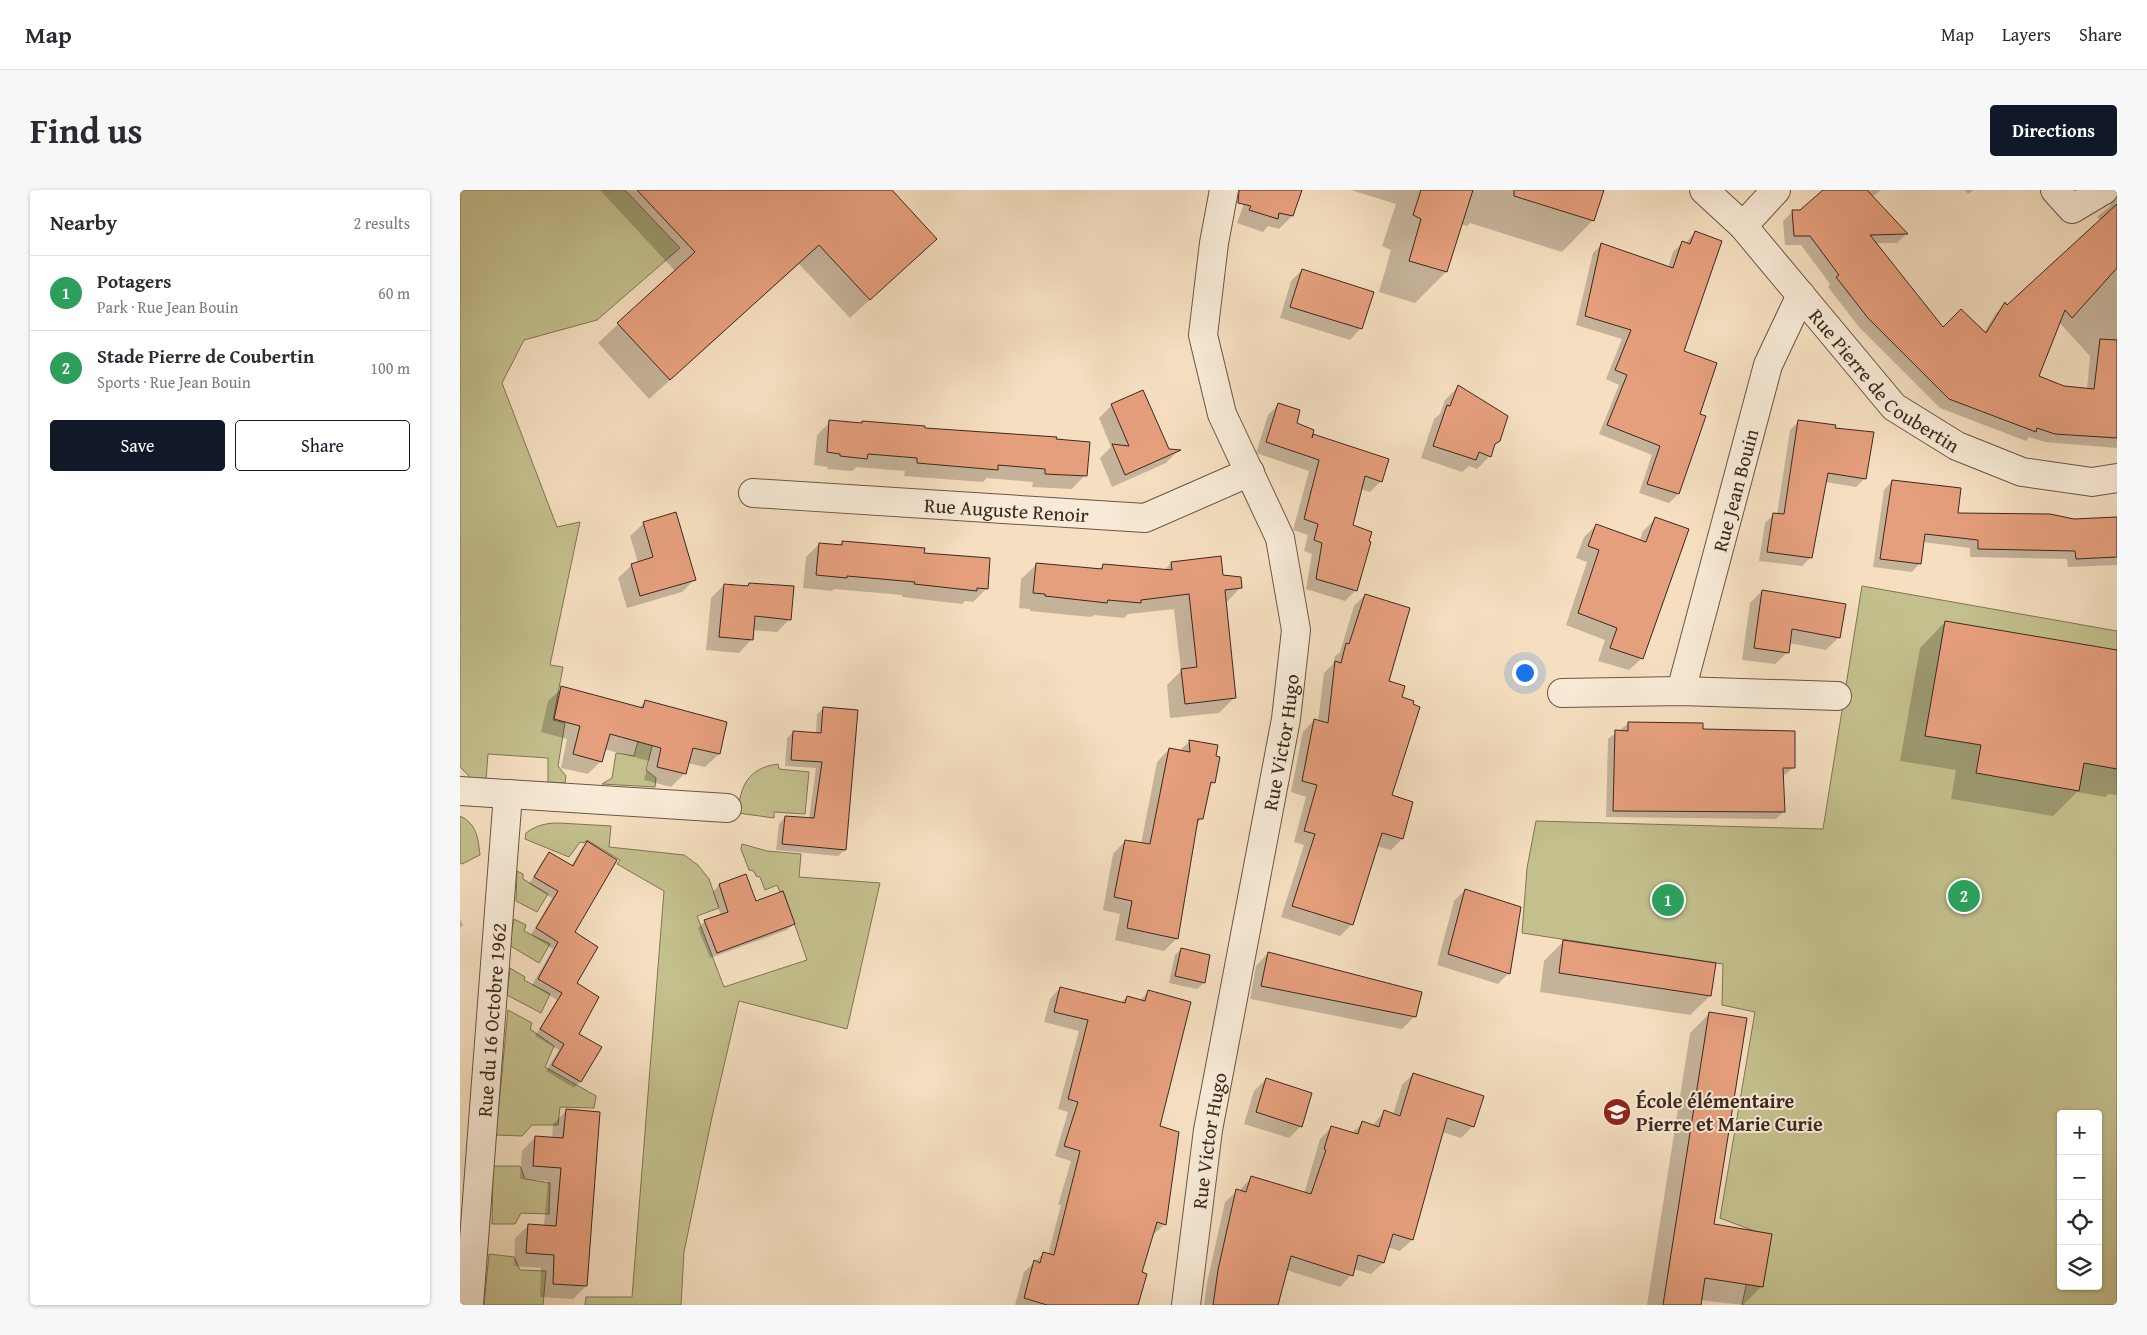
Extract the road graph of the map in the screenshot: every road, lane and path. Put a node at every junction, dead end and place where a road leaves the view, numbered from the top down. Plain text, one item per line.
1 (1224, 190) edge
2 (1704, 190) edge
3 (1776, 190) edge
4 (2104, 190) edge
5 (2063, 200) edge
6 (1743, 226) junction
7 (1801, 295) junction
8 (1250, 472) junction
9 (2117, 478) edge
10 (753, 493) dead end
11 (1681, 691) junction
12 (1562, 693) dead end
13 (1836, 696) dead end
14 (460, 791) edge
15 (508, 794) junction
16 (727, 808) dead end
17 (470, 1305) edge
18 (1186, 1305) edge

1 - 8 street, Rue Victor Hugo
2 - 6 street, Rue Pierre de Coubertin
3 - 6 street
4 - 5 street
6 - 7 street, Rue Pierre de Coubertin
7 - 9 street, Rue Pierre de Coubertin
7 - 11 street, Rue Jean Bouin
8 - 10 street, Rue Auguste Renoir
8 - 18 street, Rue Victor Hugo
11 - 12 street
11 - 13 street
14 - 15 street
15 - 16 street
15 - 17 street, Rue du 16 Octobre 1962

